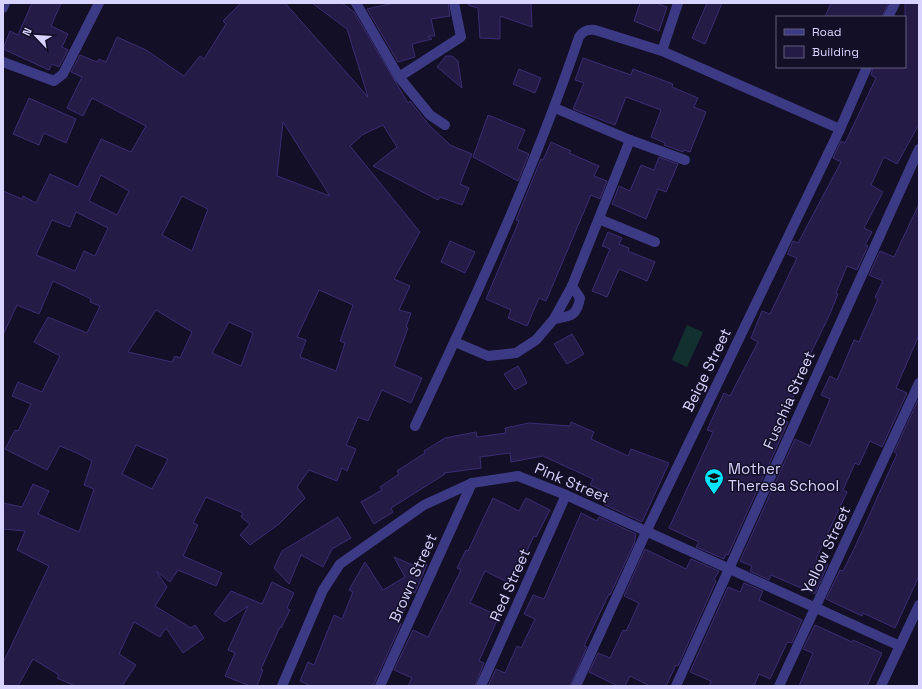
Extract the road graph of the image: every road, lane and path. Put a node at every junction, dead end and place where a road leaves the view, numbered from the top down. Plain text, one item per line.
1 (5, 3) edge
2 (99, 3) edge
3 (356, 3) edge
4 (454, 3) edge
5 (678, 3) edge
6 (895, 3) edge
7 (3, 8) edge
8 (888, 16) edge
9 (662, 51) junction
10 (3, 62) edge
11 (866, 68) edge
12 (399, 77) junction
13 (555, 108) junction
14 (445, 125) dead end
15 (840, 129) junction
16 (630, 140) junction
17 (919, 149) edge
18 (685, 160) dead end
19 (599, 219) junction
20 (655, 242) dead end
21 (572, 286) junction
22 (554, 319) junction
23 (455, 342) junction
24 (919, 383) edge
25 (415, 426) dead end
26 (472, 483) junction
27 (566, 495) junction
28 (646, 532) junction
29 (729, 570) junction
30 (919, 605) edge
31 (815, 610) junction
32 (900, 646) junction
33 (282, 686) edge
34 (380, 686) edge
35 (481, 686) edge
36 (576, 686) edge
37 (676, 686) edge
38 (779, 686) edge
39 (881, 686) edge

1 - 7 street
2 - 10 street
3 - 12 street
4 - 12 street
5 - 9 street
6 - 8 street
9 - 13 street
9 - 15 street
11 - 15 street, Beige Street
12 - 14 street
13 - 16 street
13 - 23 street
15 - 28 street, Beige Street
16 - 18 street
16 - 19 street
17 - 29 street, Fuschia Street
19 - 20 street
19 - 21 street
21 - 22 street
21 - 22 street
22 - 23 street
23 - 25 street
24 - 31 street, Yellow Street
26 - 27 street, Pink Street
26 - 33 street, Pink Street
26 - 34 street, Brown Street
27 - 28 street, Pink Street
27 - 35 street, Red Street
28 - 29 street, Pink Street
28 - 36 street, Beige Street
29 - 31 street, Pink Street
29 - 37 street, Fuschia Street
30 - 32 street
31 - 32 street, Pink Street
31 - 38 street, Yellow Street
32 - 39 street

